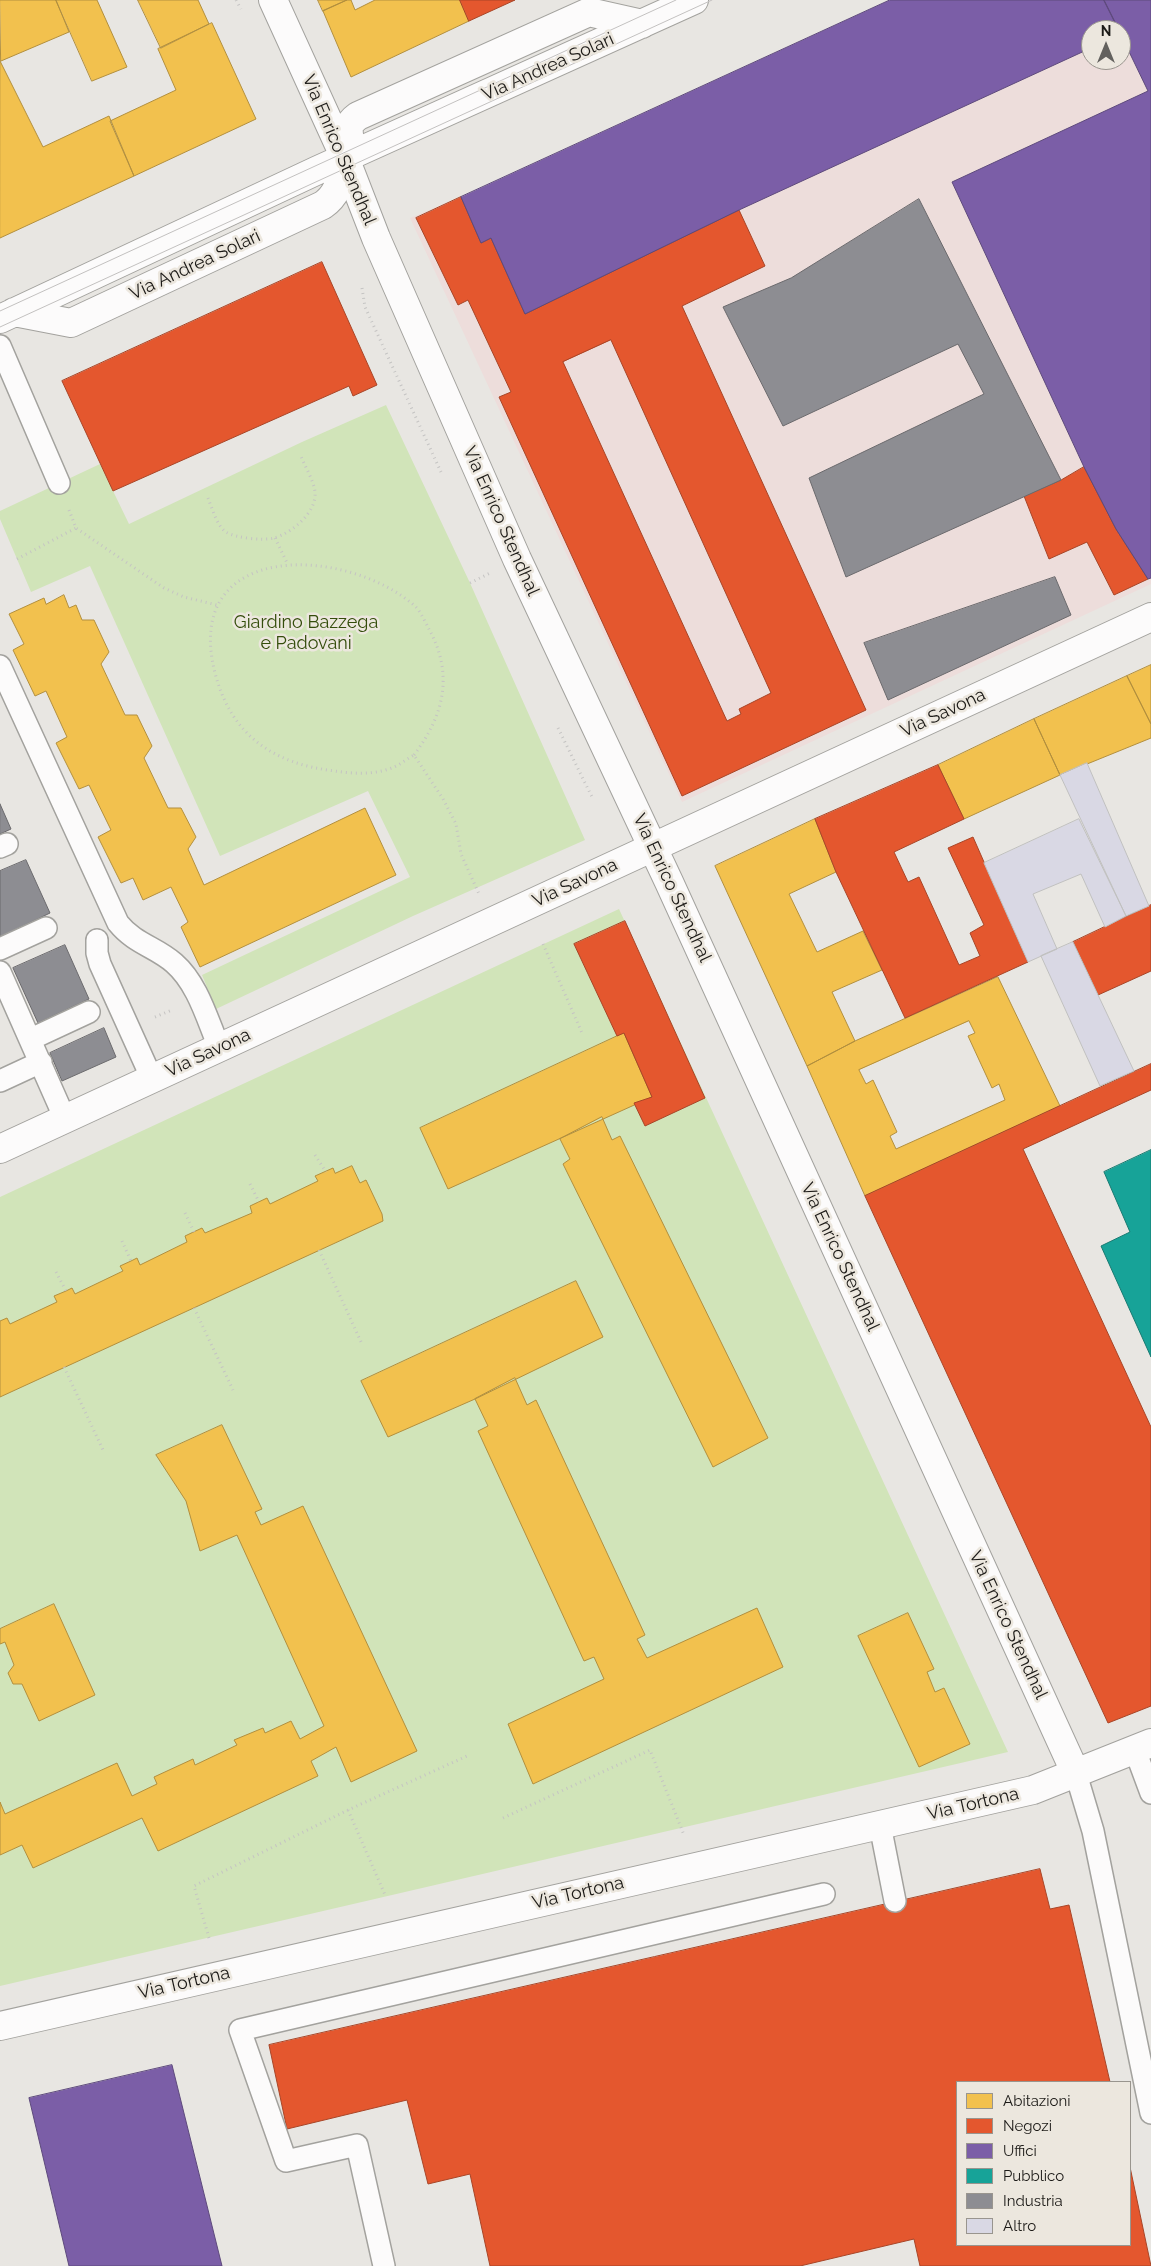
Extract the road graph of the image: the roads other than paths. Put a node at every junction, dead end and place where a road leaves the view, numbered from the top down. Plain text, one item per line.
1 (273, 0) edge
2 (694, 0) edge
3 (345, 158) junction
4 (7, 316) edge
5 (0, 346) edge
6 (59, 483) road end
7 (1151, 617) edge
8 (0, 666) edge
9 (653, 848) junction
10 (46, 928) dead end
11 (97, 940) dead end
12 (0, 949) edge
13 (0, 972) edge
14 (89, 1012) dead end
15 (30, 1039) junction
16 (219, 1048) junction
17 (41, 1062) junction
18 (152, 1079) junction
19 (0, 1081) edge
20 (65, 1119) junction
21 (0, 1149) edge
22 (1143, 1747) edge
23 (1076, 1774) junction
24 (1151, 1793) edge
25 (880, 1825) junction
26 (824, 1894) dead end
27 (895, 1902) dead end
28 (0, 2026) edge
29 (1151, 2112) edge
30 (384, 2266) edge

1 - 3 street, Via Enrico Stendhal
2 - 3 street, Via Andrea Solari
3 - 4 street, Via Andrea Solari
3 - 9 street, Via Enrico Stendhal
5 - 6 lane
7 - 9 street, Via Savona
8 - 16 lane
9 - 16 street, Via Savona
9 - 23 street, Via Enrico Stendhal
10 - 12 lane
11 - 18 lane
13 - 15 lane
14 - 15 lane
15 - 17 lane
16 - 18 street, Via Savona
17 - 19 lane
17 - 20 lane
18 - 20 street, Via Savona
20 - 21 street, Via Savona
22 - 23 street, Via Tortona
22 - 24 lane
23 - 25 street, Via Tortona
23 - 29 lane
25 - 27 lane
25 - 28 street, Via Tortona
26 - 30 lane

